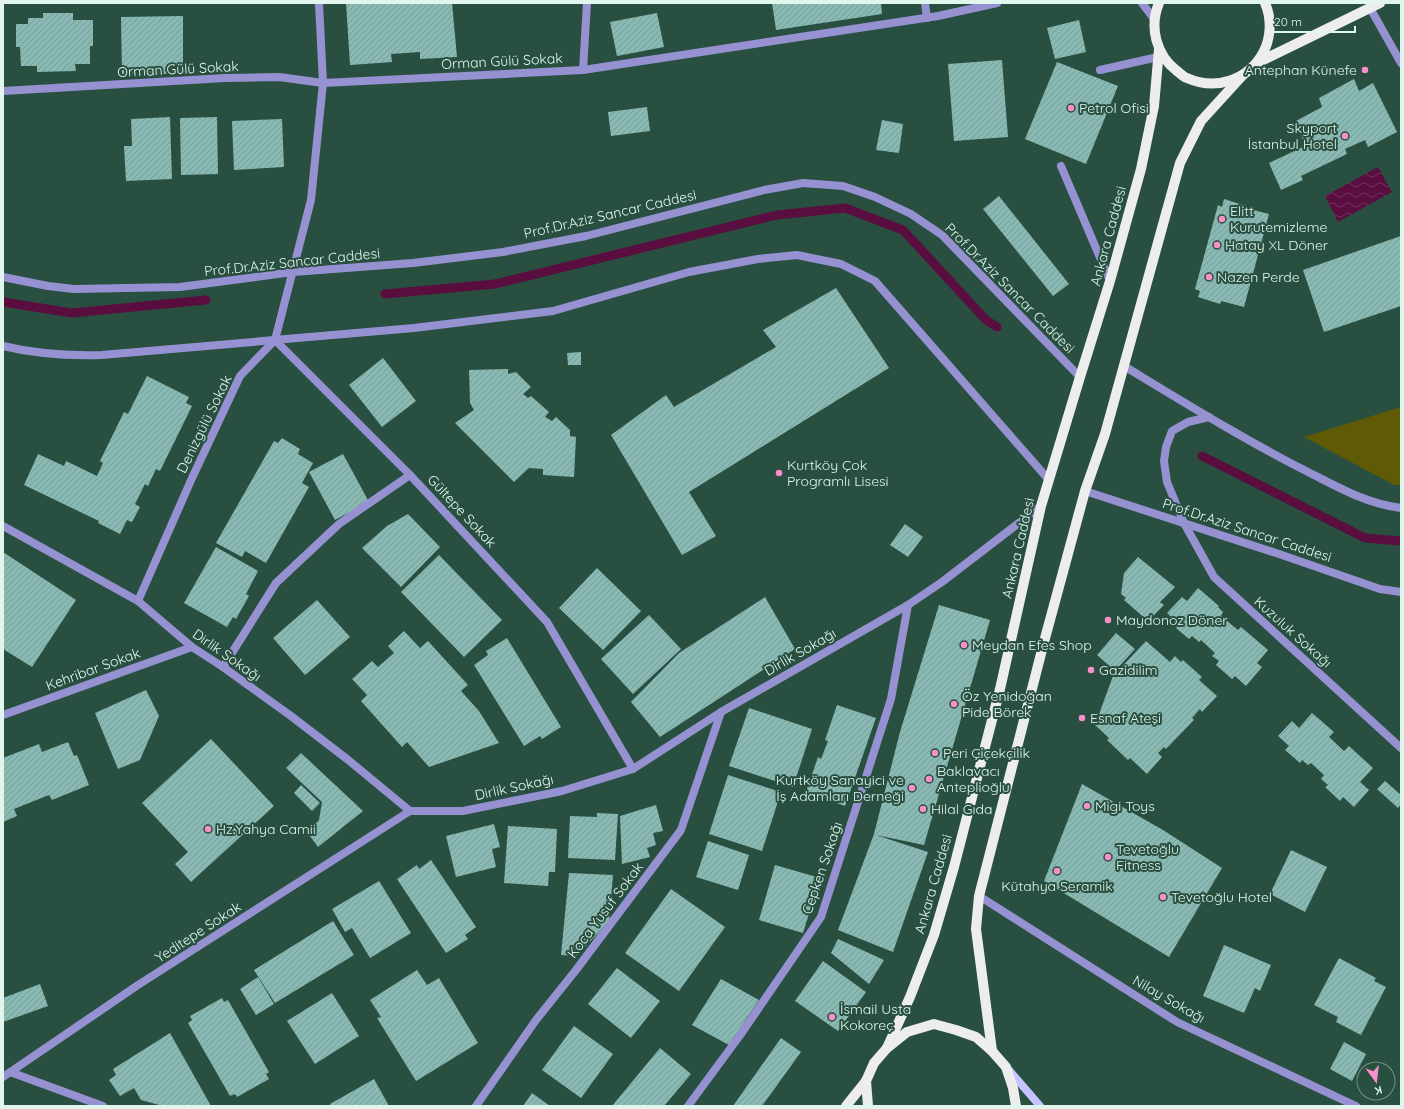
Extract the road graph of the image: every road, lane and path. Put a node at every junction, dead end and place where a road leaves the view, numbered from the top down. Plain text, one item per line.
1 (318, 3) edge
2 (587, 3) edge
3 (925, 3) edge
4 (997, 3) edge
5 (1142, 3) edge
6 (1159, 3) edge
7 (1265, 3) edge
8 (1375, 5) edge
9 (927, 18) junction
10 (1155, 20) junction
11 (1158, 53) junction
12 (1257, 63) junction
13 (1401, 63) edge
14 (583, 70) junction
15 (1100, 70) dead end
16 (1243, 75) junction
17 (323, 83) junction
18 (3, 91) edge
19 (1061, 166) dead end
20 (293, 272) junction
21 (3, 277) edge
22 (1110, 281) junction
23 (276, 340) junction
24 (3, 346) edge
25 (1124, 366) junction
26 (1080, 377) junction
27 (1209, 417) junction
28 (410, 475) junction
29 (1049, 480) junction
30 (1085, 490) junction
31 (1042, 506) junction
32 (1401, 508) edge
33 (1184, 522) junction
34 (3, 526) edge
35 (1401, 592) edge
36 (138, 601) junction
37 (908, 604) junction
38 (192, 647) junction
39 (223, 667) junction
40 (721, 712) junction
41 (3, 715) edge
42 (1401, 748) edge
43 (633, 769) junction
44 (410, 811) junction
45 (979, 896) junction
46 (887, 1048) junction
47 (992, 1051) junction
48 (1006, 1068) junction
49 (10, 1072) junction
50 (3, 1077) edge
51 (866, 1081) junction
52 (103, 1106) edge
53 (476, 1106) edge
54 (688, 1106) edge
55 (846, 1106) edge
56 (868, 1106) edge
57 (1016, 1106) edge
58 (1040, 1106) edge
59 (1356, 1106) edge

1 - 17 street
2 - 14 street
3 - 9 street
4 - 9 street, Orman Gülü Sokak
5 - 10 street
6 - 10 main road
7 - 12 main road
8 - 12 main road
8 - 13 street
9 - 14 street, Orman Gülü Sokak
10 - 11 main road
11 - 15 street
11 - 16 main road
11 - 22 main road, Ankara Caddesi
12 - 16 main road
14 - 17 street, Orman Gülü Sokak
16 - 25 main road
17 - 18 street, Orman Gülü Sokak
17 - 20 street
19 - 22 street
20 - 21 street, Prof.Dr.Aziz Sancar Caddesi
20 - 23 street
20 - 26 street, Prof.Dr.Aziz Sancar Caddesi
22 - 26 main road, Ankara Caddesi
23 - 24 street
23 - 28 street
23 - 29 street
23 - 36 street, Denizgülü Sokak
25 - 27 street
25 - 30 main road
26 - 29 main road, Ankara Caddesi
27 - 32 street
27 - 33 street, Kuzuluk Sokağı
28 - 39 street, Gültepe Sokak
28 - 43 street, Gültepe Sokak
29 - 31 main road, Ankara Caddesi
30 - 33 street, Prof.Dr.Aziz Sancar Caddesi
30 - 45 main road
31 - 37 street, Dirlik Sokağı
31 - 46 main road, Ankara Caddesi
33 - 35 street, Prof.Dr.Aziz Sancar Caddesi
33 - 42 street, Kuzuluk Sokağı
34 - 36 street, Dirlik Sokağı
36 - 38 street, Dirlik Sokağı
37 - 40 street, Dirlik Sokağı
37 - 54 street, Cepken Sokağı
38 - 39 street, Dirlik Sokağı
38 - 41 street, Kehribar Sokak
39 - 44 street, Dirlik Sokağı
40 - 43 street, Dirlik Sokağı
40 - 53 street, Koca Yusuf Sokak
43 - 44 street, Dirlik Sokağı
44 - 49 street, Yeditepe Sokak
45 - 47 main road
45 - 59 street, Nilay Sokağı
46 - 47 main road
46 - 51 main road
47 - 48 main road
48 - 57 main road
48 - 58 main road
49 - 50 street, Yeditepe Sokak
49 - 52 street
51 - 55 main road
51 - 56 main road

